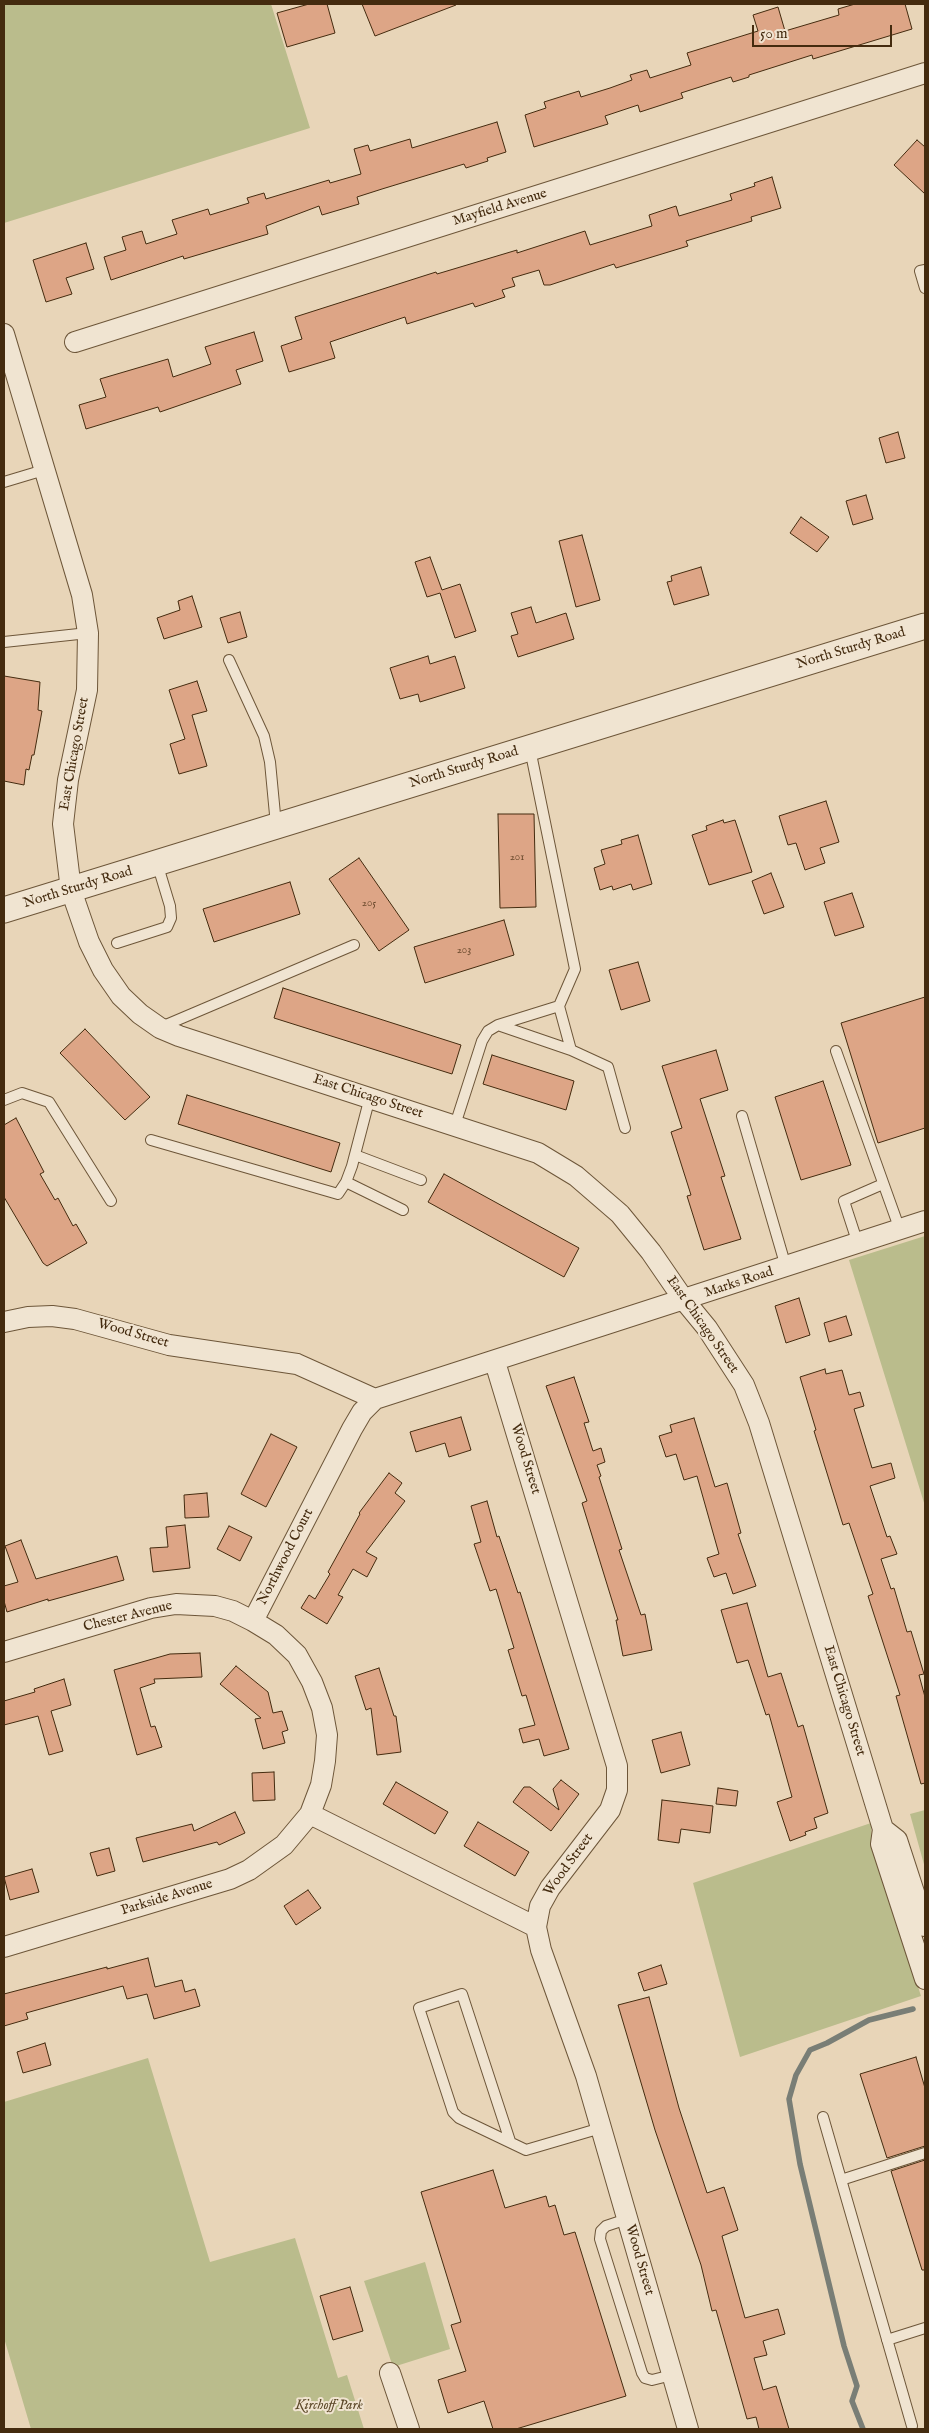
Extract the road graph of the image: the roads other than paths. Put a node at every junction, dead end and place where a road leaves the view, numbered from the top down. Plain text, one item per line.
1 (925, 74) edge
2 (925, 270) edge
3 (925, 288) edge
4 (4, 334) edge
5 (74, 342) dead end
6 (44, 470) junction
7 (4, 482) edge
8 (925, 626) edge
9 (88, 633) junction
10 (4, 642) edge
11 (228, 660) dead end
12 (530, 748) junction
13 (276, 826) junction
14 (157, 863) junction
15 (71, 890) junction
16 (4, 910) edge
17 (117, 943) dead end
18 (354, 945) dead end
19 (560, 1006) junction
20 (498, 1025) junction
21 (160, 1028) junction
22 (572, 1050) junction
23 (836, 1050) dead end
24 (370, 1097) junction
25 (4, 1100) edge
26 (742, 1116) dead end
27 (455, 1125) junction
28 (625, 1128) dead end
29 (151, 1140) dead end
30 (355, 1155) junction
31 (421, 1180) dead end
32 (346, 1182) junction
33 (883, 1184) junction
34 (111, 1201) dead end
35 (403, 1210) dead end
36 (925, 1221) edge
37 (900, 1230) junction
38 (858, 1244) junction
39 (786, 1268) junction
40 (684, 1300) junction
41 (4, 1322) edge
42 (495, 1362) junction
43 (375, 1399) junction
44 (253, 1621) junction
45 (4, 1652) edge
46 (310, 1814) junction
47 (883, 1829) junction
48 (925, 1926) edge
49 (536, 1927) junction
50 (4, 1947) edge
51 (925, 1979) edge
52 (822, 2117) dead end
53 (601, 2128) junction
54 (510, 2141) junction
55 (925, 2153) edge
56 (841, 2180) junction
57 (627, 2219) junction
58 (925, 2328) edge
59 (887, 2340) junction
60 (390, 2373) dead end
61 (672, 2376) junction
62 (912, 2426) dead end
63 (409, 2429) edge
64 (688, 2429) edge

1 - 5 street, Mayfield Avenue
2 - 3 lane
4 - 6 street, East Chicago Street
6 - 7 lane
6 - 9 street, East Chicago Street
8 - 12 street, North Sturdy Road
9 - 10 lane
9 - 15 street, East Chicago Street
11 - 13 lane
12 - 13 street, North Sturdy Road
12 - 19 lane
13 - 14 street, North Sturdy Road
14 - 15 street, North Sturdy Road
14 - 17 lane
15 - 16 street, North Sturdy Road
15 - 21 street, East Chicago Street
18 - 21 lane
19 - 20 lane
19 - 22 lane
20 - 22 lane
20 - 27 lane
21 - 24 street, East Chicago Street
22 - 28 lane
23 - 33 lane
24 - 27 street, East Chicago Street
24 - 30 lane
25 - 34 lane
26 - 39 lane
27 - 40 street, East Chicago Street
29 - 32 lane
30 - 31 lane
30 - 32 lane
32 - 35 lane
33 - 37 lane
33 - 38 lane
36 - 37 street, Marks Road
37 - 38 street, Marks Road
38 - 39 street, Marks Road
39 - 40 street, Marks Road
40 - 42 street, Marks Road
40 - 47 street, East Chicago Street
41 - 43 street, Wood Street
42 - 43 street
42 - 49 street, Wood Street
43 - 44 street, Northwood Court
44 - 45 street, Chester Avenue
44 - 46 street, Northwood Court
46 - 49 street
46 - 50 street, Parkside Avenue
47 - 48 street, East Chicago Street
47 - 51 street, East Chicago Street
49 - 53 street, Wood Street
52 - 56 lane
53 - 54 lane
53 - 57 street, Wood Street
54 - 54 lane
55 - 56 lane
56 - 59 lane
57 - 61 street, Wood Street
57 - 61 lane
58 - 59 lane
59 - 62 lane
60 - 63 street
61 - 64 street, Wood Street

